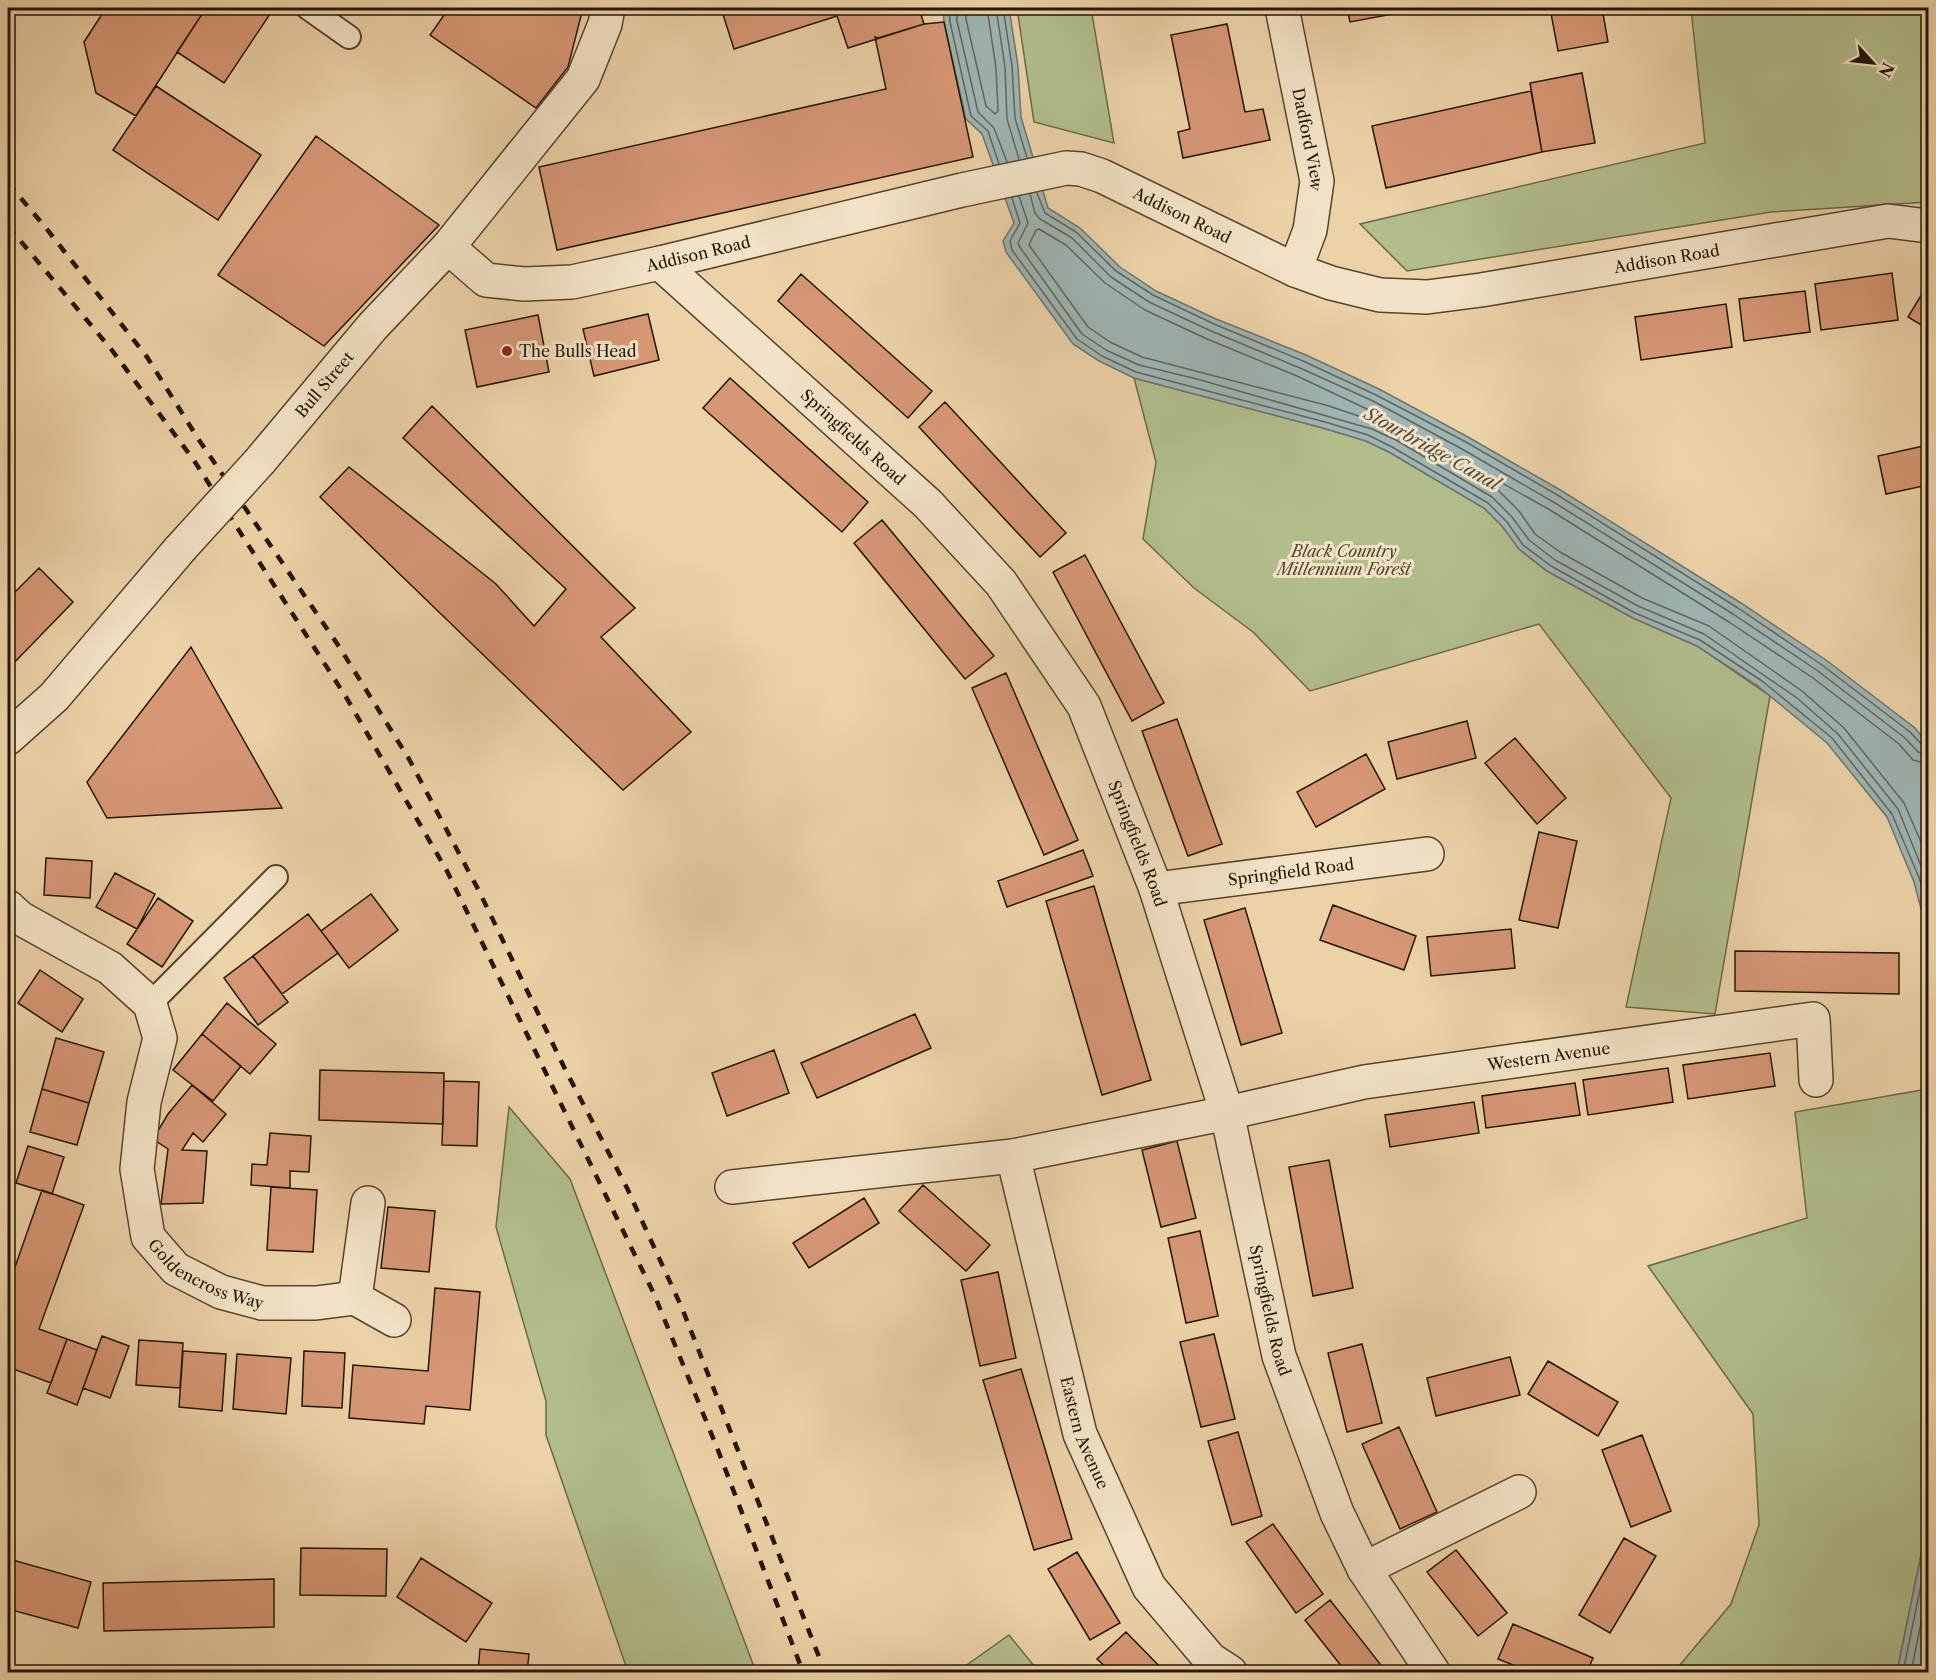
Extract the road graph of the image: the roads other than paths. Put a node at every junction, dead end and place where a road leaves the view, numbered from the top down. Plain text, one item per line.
1 (308, 8) edge
2 (608, 8) edge
3 (1282, 8) edge
4 (349, 37) dead end
5 (1929, 226) edge
6 (448, 247) junction
7 (660, 263) junction
8 (1295, 270) junction
9 (8, 738) edge
10 (1427, 854) dead end
11 (276, 877) dead end
12 (1156, 888) junction
13 (8, 907) edge
14 (150, 1004) junction
15 (1816, 1080) dead end
16 (1227, 1113) junction
17 (1013, 1156) junction
18 (732, 1187) dead end
19 (368, 1203) dead end
20 (356, 1298) junction
21 (393, 1320) dead end
22 (1519, 1492) dead end
23 (1364, 1569) junction
24 (1230, 1672) edge
25 (1433, 1672) edge

1 - 4 lane
2 - 6 street, Bull Street
3 - 8 street, Dadford View
5 - 8 street, Addison Road
6 - 7 street, Addison Road
6 - 9 street, Bull Street, bridge
7 - 8 street, Addison Road
7 - 12 street, Springfields Road
10 - 12 street, Springfield Road
11 - 14 lane
12 - 16 street, Springfields Road
13 - 14 street
14 - 20 street, Goldencross Way
15 - 16 street, Western Avenue
16 - 17 street
16 - 23 street, Springfields Road
17 - 18 street
17 - 24 street, Eastern Avenue
19 - 20 street
20 - 21 street
22 - 23 street
23 - 25 street, Springfields Road

